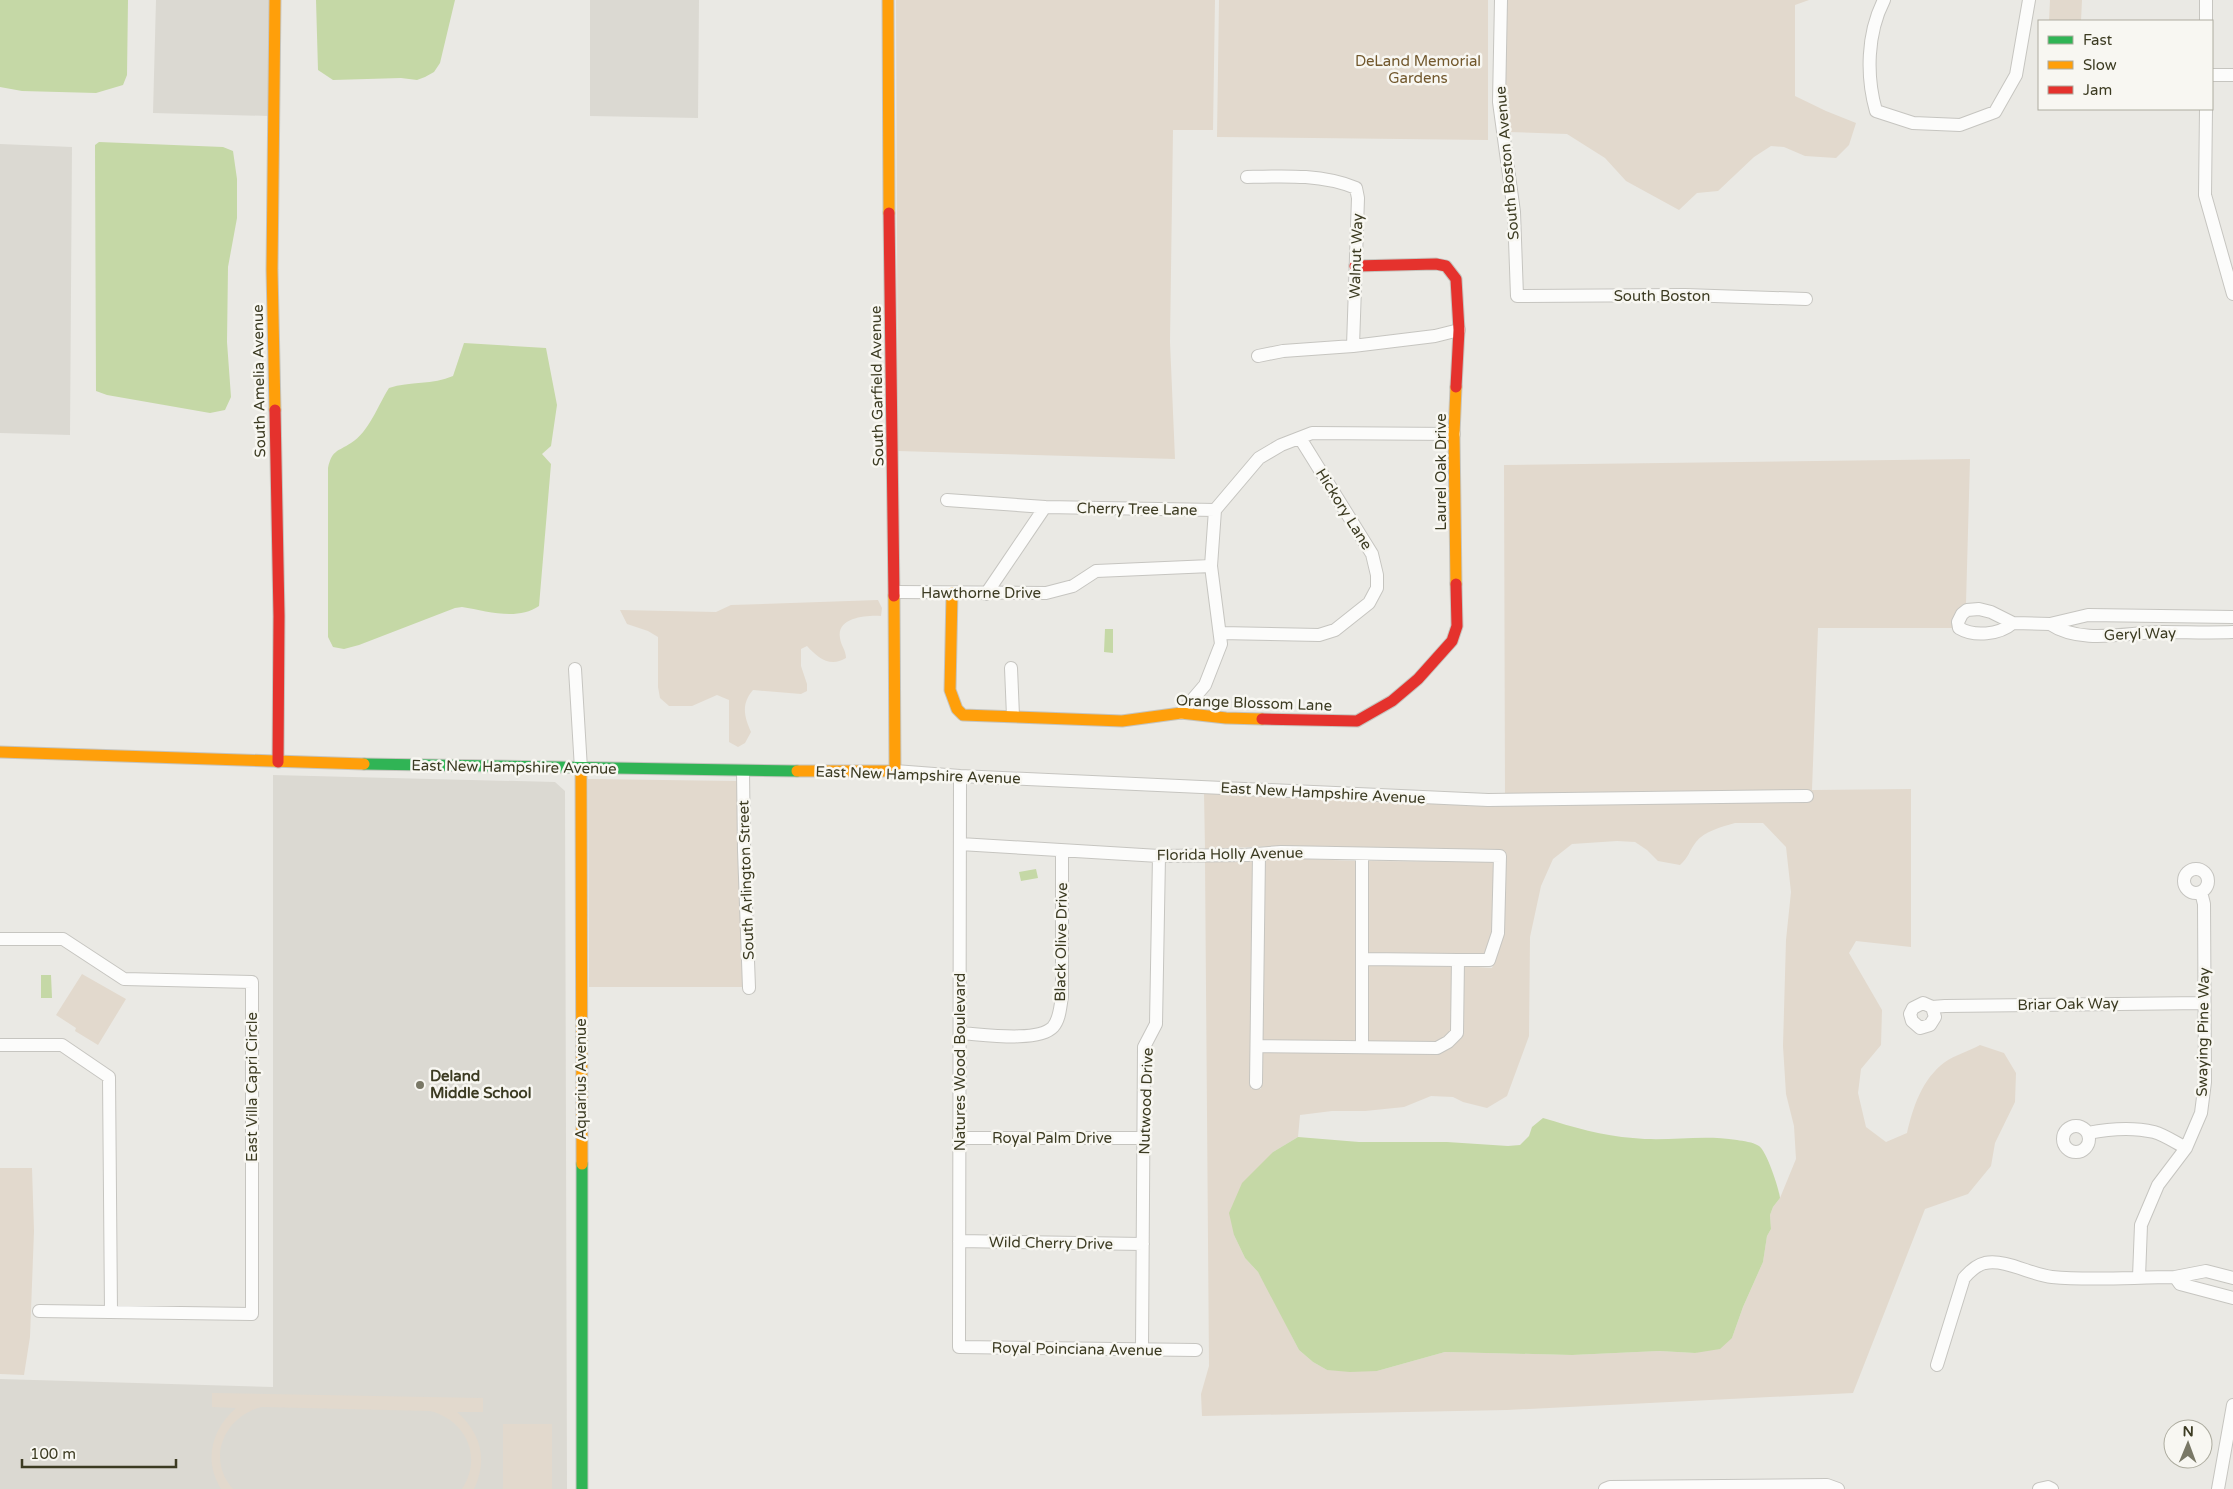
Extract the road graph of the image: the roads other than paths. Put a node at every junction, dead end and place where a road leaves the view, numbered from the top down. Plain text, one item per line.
1 (275, 0) edge
2 (888, 0) edge
3 (1501, 0) edge
4 (1884, 0) edge
5 (2029, 0) edge
6 (2206, 0) edge
7 (2206, 20) edge
8 (2213, 75) edge
9 (2233, 76) edge
10 (2206, 110) edge
11 (1248, 178) dead end
12 (1355, 266) junction
13 (2233, 294) edge
14 (1517, 296) joint
15 (1806, 299) dead end
16 (1459, 330) junction
17 (1353, 346) junction
18 (1258, 356) dead end
19 (1454, 434) junction
20 (1300, 438) junction
21 (947, 500) dead end
22 (1045, 507) junction
23 (1215, 510) junction
24 (1211, 566) junction
25 (896, 592) junction
26 (952, 593) junction
27 (986, 594) junction
28 (2130, 614) junction
29 (2233, 618) edge
30 (2013, 623) dead end
31 (2050, 624) junction
32 (1220, 632) junction
33 (2233, 632) edge
34 (2130, 633) junction
35 (1011, 668) dead end
36 (574, 669) dead end
37 (1418, 679) joint
38 (1181, 713) junction
39 (1013, 716) junction
40 (0, 752) edge
41 (278, 762) junction
42 (581, 769) junction
43 (743, 771) junction
44 (895, 771) junction
45 (960, 776) junction
46 (1807, 796) dead end
47 (960, 844) junction
48 (1062, 851) junction
49 (1258, 854) junction
50 (1362, 855) junction
51 (1159, 856) junction
52 (2201, 892) dead end
53 (0, 939) edge
54 (1362, 959) junction
55 (1458, 960) junction
56 (749, 988) dead end
57 (2204, 1003) junction
58 (1932, 1008) dead end
59 (960, 1033) junction
60 (0, 1045) edge
61 (1257, 1046) junction
62 (1362, 1047) junction
63 (1256, 1083) dead end
64 (2088, 1133) dead end
65 (959, 1138) junction
66 (1144, 1138) junction
67 (2186, 1148) junction
68 (959, 1241) junction
69 (1143, 1244) junction
70 (2140, 1277) junction
71 (2175, 1277) junction
72 (2233, 1278) edge
73 (2233, 1298) edge
74 (39, 1311) dead end
75 (110, 1312) junction
76 (959, 1347) joint
77 (1142, 1349) junction
78 (1196, 1350) dead end
79 (1937, 1365) dead end
80 (2233, 1405) edge
81 (582, 1489) edge
82 (1605, 1489) edge
83 (1838, 1489) edge
84 (2039, 1489) edge
85 (2052, 1489) edge
86 (2218, 1489) edge

1 - 41 street, South Amelia Avenue
2 - 25 street, South Garfield Avenue
3 - 14 street, South Boston Avenue
4 - 5 street
6 - 7 street
8 - 9 street
10 - 13 street
11 - 12 street, Walnut Way
12 - 16 street, Laurel Oak Drive
12 - 17 street, Walnut Way
14 - 15 street, South Boston
16 - 17 street
16 - 19 street, Laurel Oak Drive
17 - 18 street
19 - 20 street, Cherry Tree Lane
19 - 37 street, Laurel Oak Drive
20 - 23 street, Cherry Tree Lane
20 - 32 street, Hickory Lane
21 - 22 street, Cherry Tree Lane
22 - 23 street, Cherry Tree Lane
22 - 27 street
23 - 24 street
24 - 27 street, Hawthorne Drive
24 - 32 street
25 - 26 street, Hawthorne Drive
25 - 44 street, South Garfield Avenue
26 - 27 street, Hawthorne Drive
26 - 39 street, Orange Blossom Lane
28 - 29 street, Geryl Way
28 - 31 street, Geryl Way
28 - 34 street
30 - 31 street, Geryl Way
31 - 34 street, Geryl Way
32 - 38 street
33 - 34 street, Geryl Way
35 - 39 street
36 - 42 street, Aquarius Avenue
37 - 38 street, Orange Blossom Lane
38 - 39 street, Orange Blossom Lane
40 - 41 street, East New Hampshire Avenue
41 - 42 street, East New Hampshire Avenue
42 - 43 street, East New Hampshire Avenue
42 - 81 street, Aquarius Avenue
43 - 44 street, East New Hampshire Avenue
43 - 56 street, South Arlington Street
44 - 45 street, East New Hampshire Avenue
45 - 46 street, East New Hampshire Avenue
45 - 47 street, Natures Wood Boulevard
47 - 48 street, Florida Holly Avenue
47 - 59 street, Natures Wood Boulevard
48 - 51 street, Florida Holly Avenue
48 - 59 street, Black Olive Drive
49 - 50 street, Florida Holly Avenue
49 - 51 street, Florida Holly Avenue
49 - 61 street
50 - 54 street
50 - 55 street, Florida Holly Avenue
51 - 66 street, Nutwood Drive
52 - 57 street, Swaying Pine Way
53 - 75 street, East Villa Capri Circle
54 - 55 street
54 - 62 street
55 - 62 street
57 - 58 street, Briar Oak Way
57 - 67 street, Swaying Pine Way
59 - 65 street, Natures Wood Boulevard
60 - 75 street
61 - 62 street
61 - 63 street
64 - 67 street
65 - 66 street, Royal Palm Drive
65 - 68 street, Natures Wood Boulevard
66 - 69 street, Nutwood Drive
67 - 70 street, Swaying Pine Way
68 - 69 street, Wild Cherry Drive
68 - 76 street, Natures Wood Boulevard
69 - 77 street, Nutwood Drive
70 - 71 street
70 - 79 street
71 - 72 street
71 - 73 street
74 - 75 street, East Villa Capri Circle
76 - 77 street, Royal Poinciana Avenue
77 - 78 street, Royal Poinciana Avenue
80 - 86 street
82 - 83 street
84 - 85 street

